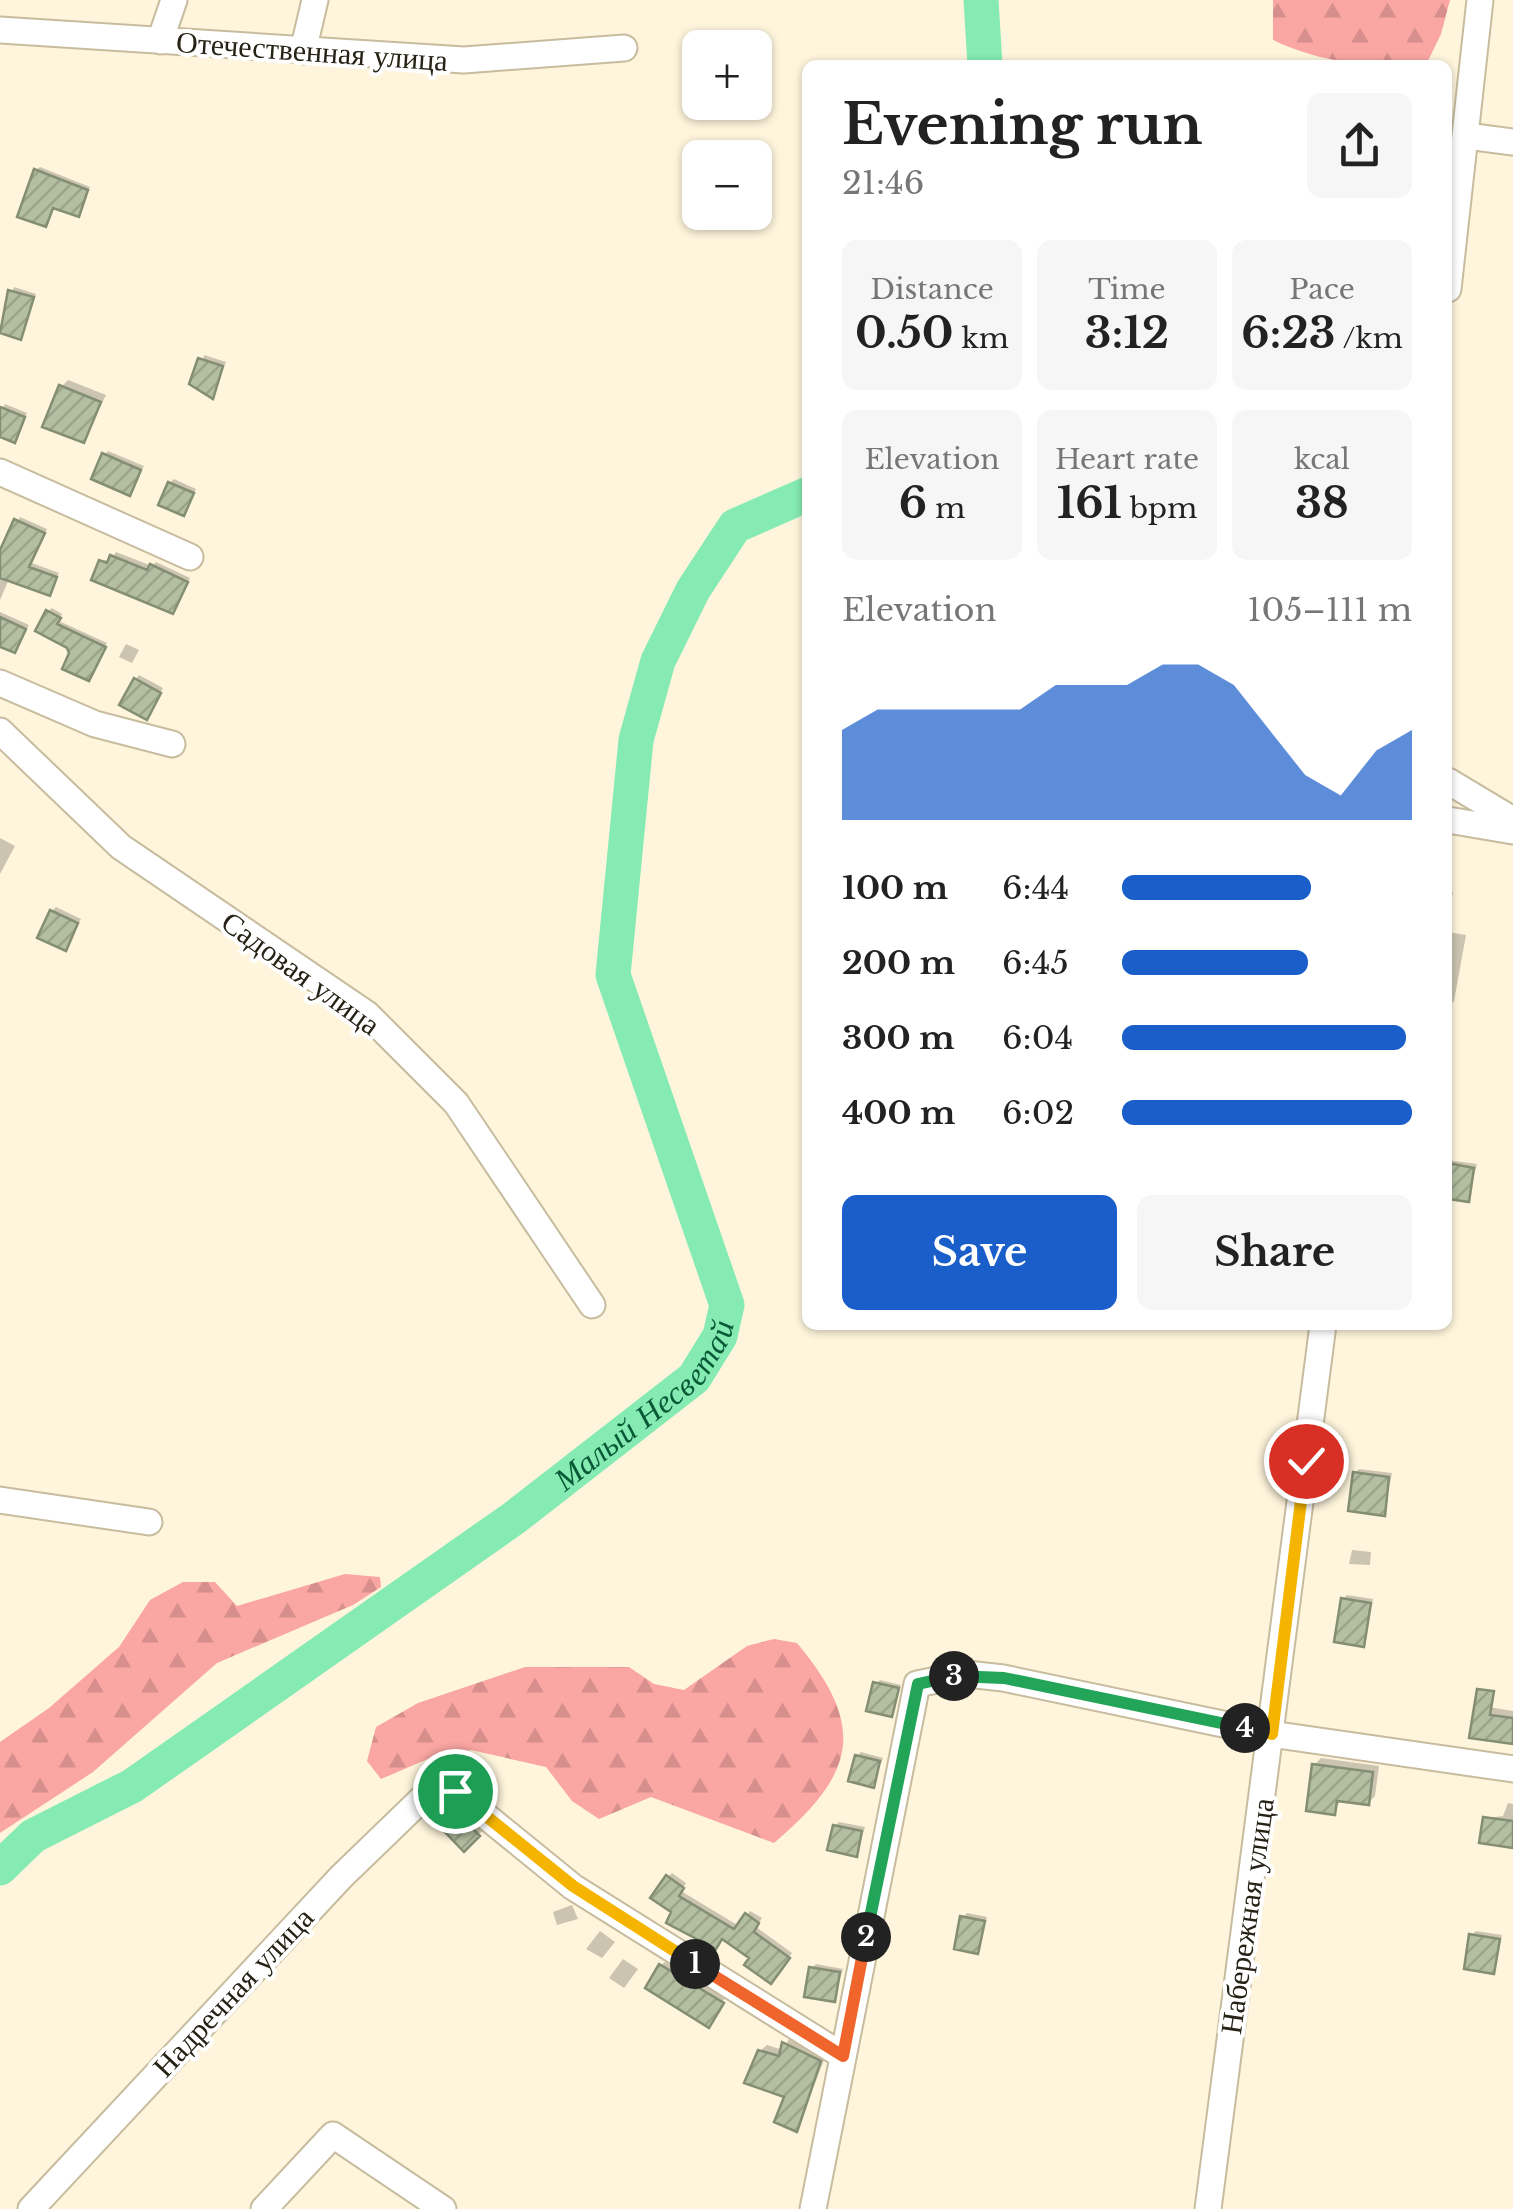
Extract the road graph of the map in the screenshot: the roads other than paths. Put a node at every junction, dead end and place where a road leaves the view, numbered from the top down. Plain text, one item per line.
1 (174, 0) edge
2 (315, 0) edge
3 (1480, 0) edge
4 (0, 30) edge
5 (160, 42) junction
6 (624, 48) dead end
7 (302, 51) junction
8 (1467, 136) junction
9 (1513, 142) edge
10 (1452, 258) edge
11 (0, 472) edge
12 (190, 557) dead end
13 (0, 684) edge
14 (0, 731) edge
15 (172, 744) dead end
16 (1452, 783) edge
17 (1513, 820) edge
18 (1452, 821) edge
19 (1513, 832) edge
20 (592, 1305) dead end
21 (1321, 1330) edge
22 (0, 1500) edge
23 (149, 1522) dead end
24 (1272, 1734) junction
25 (1513, 1769) edge
26 (843, 2056) junction
27 (42, 2205) edge
28 (264, 2209) edge
29 (443, 2209) edge
30 (813, 2209) edge
31 (1208, 2209) edge

1 - 5 street
2 - 7 street
3 - 8 street
4 - 5 street, Отечественная улица
5 - 7 street, Отечественная улица
6 - 7 street, Отечественная улица
8 - 9 street
8 - 10 street
11 - 12 street
13 - 15 street
14 - 20 street, Садовая улица
16 - 17 street
18 - 19 street
21 - 24 street, Набережная улица
22 - 23 street
24 - 25 street
24 - 26 street
24 - 31 street, Набережная улица
26 - 27 street, Надречная улица
26 - 30 street
28 - 29 street

